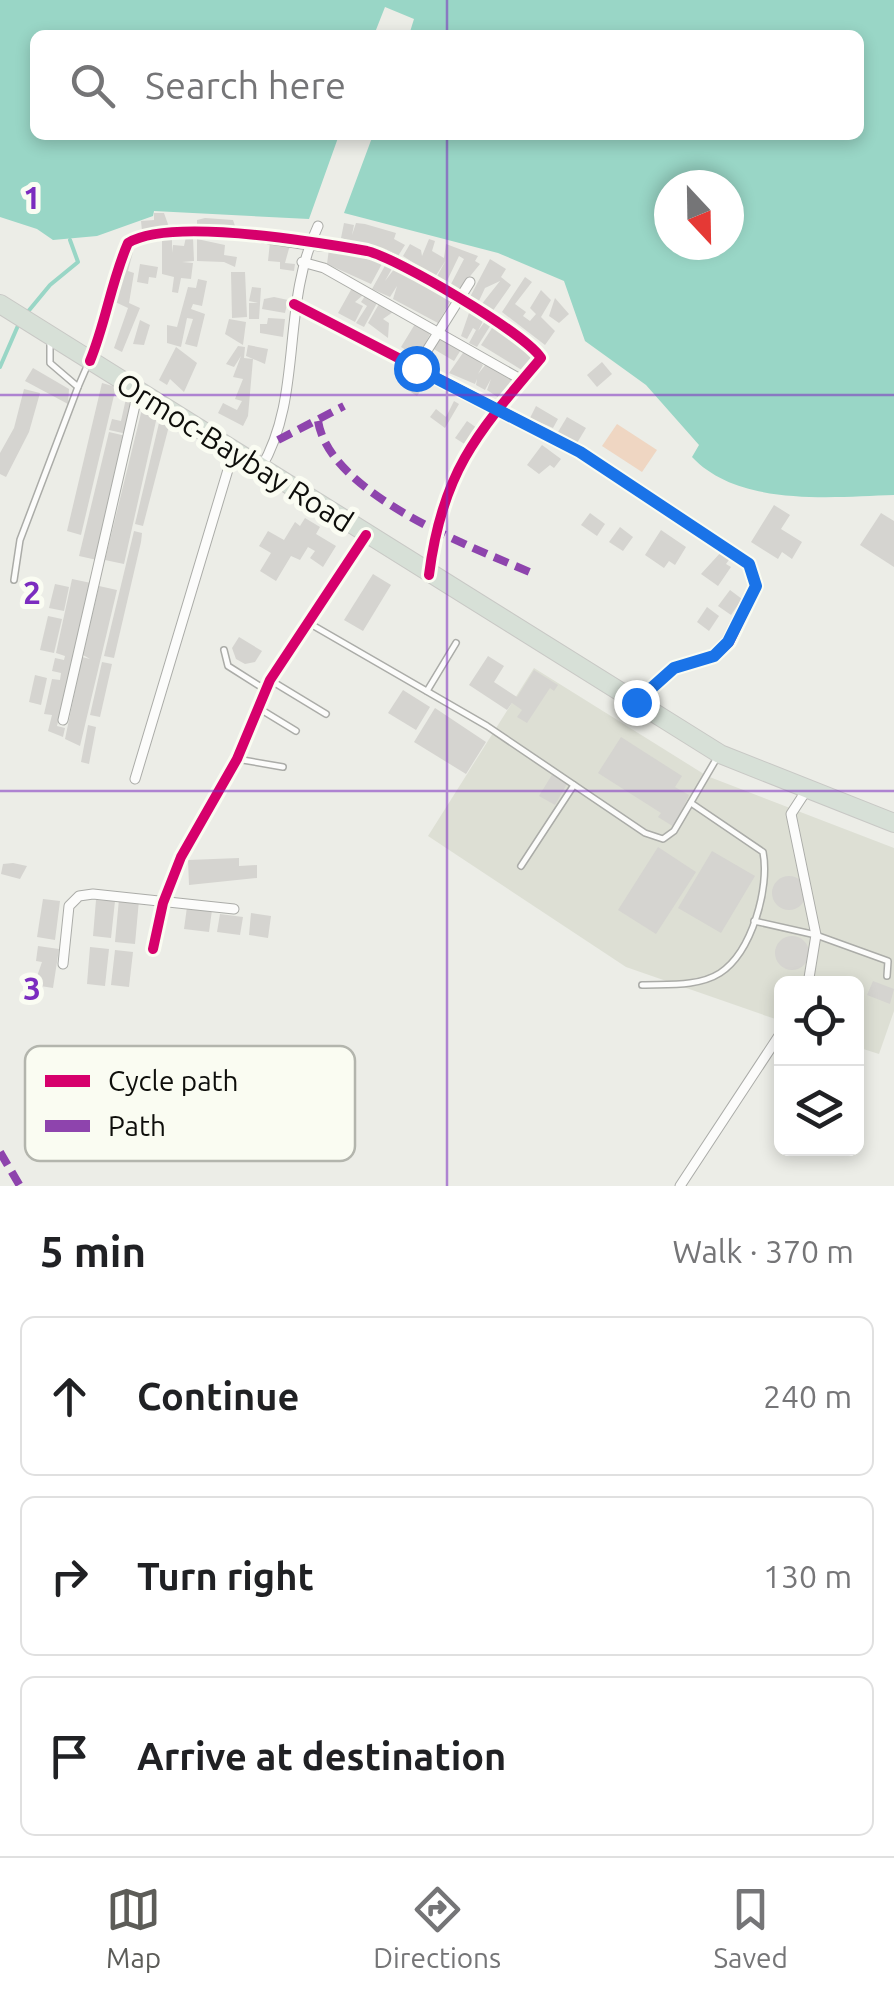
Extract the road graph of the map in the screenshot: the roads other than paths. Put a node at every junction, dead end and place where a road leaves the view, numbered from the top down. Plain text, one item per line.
1 (318, 226) dead end
2 (309, 245) junction
3 (302, 262) junction
4 (470, 282) dead end
5 (458, 300) junction
6 (0, 304) edge
7 (294, 304) junction
8 (46, 331) junction
9 (440, 332) junction
10 (90, 361) junction
11 (416, 368) junction
12 (522, 380) junction
13 (78, 387) junction
14 (138, 389) junction
15 (494, 411) junction
16 (234, 452) junction
17 (260, 470) junction
18 (366, 535) junction
19 (429, 575) junction
20 (14, 580) dead end
21 (307, 622) junction
22 (456, 643) dead end
23 (224, 650) dead end
24 (268, 685) junction
25 (427, 691) junction
26 (636, 702) junction
27 (259, 708) junction
28 (326, 714) dead end
29 (63, 720) dead end
30 (296, 731) dead end
31 (720, 754) junction
32 (237, 758) junction
33 (283, 767) dead end
34 (134, 779) dead end
35 (574, 785) junction
36 (806, 792) junction
37 (691, 802) junction
38 (894, 823) edge
39 (521, 866) dead end
40 (163, 903) junction
41 (234, 909) dead end
42 (754, 921) junction
43 (816, 935) junction
44 (153, 949) dead end
45 (63, 964) dead end
46 (809, 976) edge
47 (887, 976) dead end
48 (642, 985) dead end
49 (774, 1043) edge
50 (680, 1186) edge

1 - 2 street
2 - 3 street
2 - 5 street
2 - 10 street
3 - 7 street
3 - 9 street
4 - 5 street
5 - 9 street
5 - 12 street
6 - 8 highway, Ormoc-Baybay Road
7 - 11 street
7 - 17 street
8 - 10 highway, Ormoc-Baybay Road
8 - 13 lane
9 - 11 street
9 - 12 street
10 - 13 lane
10 - 14 highway, Ormoc-Baybay Road
11 - 15 street
12 - 15 street
13 - 20 lane
14 - 16 highway, Ormoc-Baybay Road
14 - 29 street
15 - 19 street
15 - 26 street
16 - 17 highway, Ormoc-Baybay Road
16 - 34 street
17 - 18 highway, Ormoc-Baybay Road
18 - 19 highway, Ormoc-Baybay Road
18 - 21 street
19 - 26 highway, Ormoc-Baybay Road
21 - 24 street
21 - 25 lane
22 - 25 lane
23 - 24 lane
24 - 27 street
24 - 28 lane
25 - 35 lane
26 - 31 highway, Ormoc-Baybay Road
27 - 30 lane
27 - 32 street
31 - 36 highway, Ormoc-Baybay Road
31 - 37 lane
32 - 33 lane
32 - 40 street
35 - 37 lane
35 - 39 lane
36 - 38 highway, Ormoc-Baybay Road
36 - 43 street
37 - 42 lane
40 - 41 street
40 - 44 street
40 - 45 street
42 - 43 lane
42 - 48 lane
43 - 46 street
43 - 47 lane
49 - 50 street

